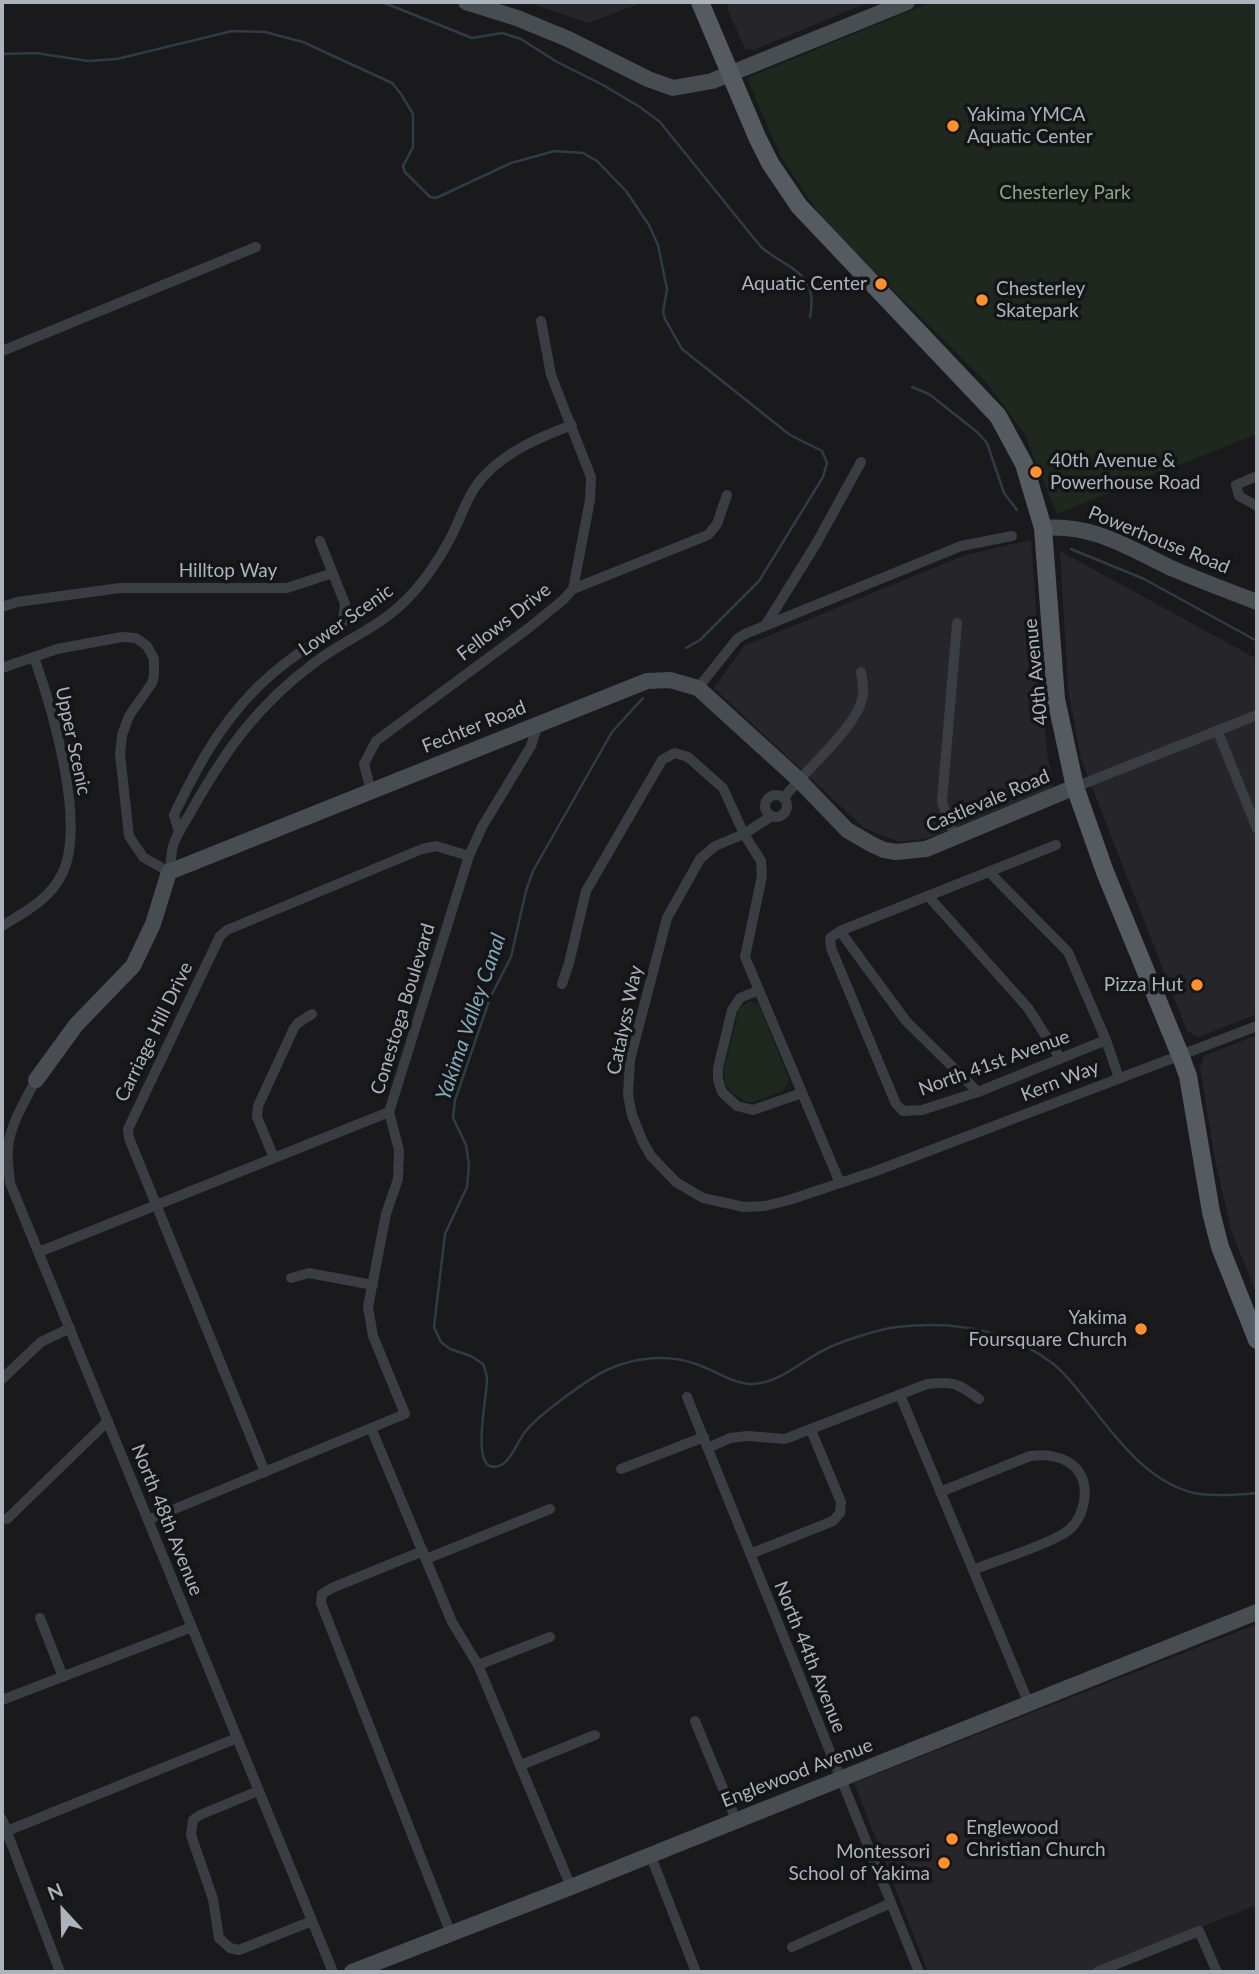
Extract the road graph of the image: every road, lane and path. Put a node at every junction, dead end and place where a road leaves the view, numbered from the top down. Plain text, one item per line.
1 (466, 2) edge
2 (700, 2) edge
3 (907, 2) edge
4 (731, 74) junction
5 (256, 247) dead end
6 (541, 321) dead end
7 (2, 351) edge
8 (572, 425) junction
9 (861, 462) dead end
10 (1257, 477) edge
11 (727, 495) dead end
12 (1257, 506) edge
13 (1043, 528) junction
14 (1012, 536) dead end
15 (320, 541) dead end
16 (333, 573) junction
17 (573, 589) junction
18 (1257, 602) edge
19 (2, 607) edge
20 (957, 623) dead end
21 (765, 626) junction
22 (34, 657) junction
23 (2, 668) edge
24 (861, 672) dead end
25 (698, 688) junction
26 (1257, 715) edge
27 (538, 724) junction
28 (1218, 732) junction
29 (798, 779) junction
30 (1075, 787) junction
31 (371, 790) junction
32 (784, 798) junction
33 (771, 817) junction
34 (1257, 829) edge
35 (179, 832) junction
36 (744, 834) junction
37 (955, 837) junction
38 (1056, 845) dead end
39 (469, 856) junction
40 (169, 872) junction
41 (989, 872) junction
42 (929, 897) junction
43 (2, 926) edge
44 (840, 931) junction
45 (562, 984) dead end
46 (759, 990) junction
47 (312, 1014) dead end
48 (1257, 1026) edge
49 (1106, 1040) junction
50 (1181, 1057) junction
51 (1060, 1058) junction
52 (1119, 1078) junction
53 (36, 1080) joint
54 (978, 1092) junction
55 (802, 1093) junction
56 (389, 1112) junction
57 (274, 1158) junction
58 (876, 1171) joint
59 (840, 1183) junction
60 (155, 1206) junction
61 (39, 1252) junction
62 (291, 1278) dead end
63 (373, 1285) junction
64 (70, 1328) junction
65 (1257, 1340) edge
66 (2, 1379) edge
67 (900, 1395) junction
68 (687, 1397) dead end
69 (979, 1399) dead end
70 (108, 1421) junction
71 (372, 1428) junction
72 (811, 1430) junction
73 (704, 1437) junction
74 (708, 1448) junction
75 (621, 1469) dead end
76 (265, 1472) junction
77 (940, 1492) junction
78 (550, 1509) dead end
79 (7, 1519) dead end
80 (148, 1520) junction
81 (750, 1554) junction
82 (424, 1555) junction
83 (973, 1570) junction
84 (1257, 1612) edge
85 (40, 1618) dead end
86 (192, 1627) junction
87 (550, 1637) dead end
88 (478, 1665) junction
89 (63, 1676) junction
90 (2, 1700) edge
91 (1029, 1704) junction
92 (695, 1721) dead end
93 (595, 1735) dead end
94 (237, 1738) junction
95 (521, 1765) junction
96 (840, 1779) junction
97 (258, 1791) junction
98 (2, 1819) edge
99 (736, 1819) junction
100 (4, 1832) edge
101 (650, 1854) junction
102 (571, 1887) junction
103 (891, 1903) junction
104 (312, 1921) junction
105 (451, 1934) junction
106 (792, 1947) dead end
107 (60, 1972) edge
108 (332, 1972) edge
109 (352, 1972) edge
110 (696, 1972) edge
111 (919, 1972) edge
112 (1097, 1972) edge
113 (1217, 1972) edge

1 - 4 street
2 - 4 main road, 40th Avenue
3 - 4 street
4 - 13 main road, 40th Avenue
5 - 7 street
6 - 8 street, Fellows Drive
8 - 17 street, Fellows Drive
8 - 35 street, Lower Scenic
9 - 21 street
10 - 12 street
11 - 17 street
13 - 18 street, Powerhouse Road
13 - 30 main road, 40th Avenue
14 - 21 street
15 - 16 street
16 - 19 street, Hilltop Way
16 - 35 street
17 - 31 street, Fellows Drive
20 - 37 street
21 - 25 street
22 - 23 street
22 - 40 street, Upper Scenic
22 - 43 street, Upper Scenic
24 - 29 street, Catalyss Way
25 - 27 street, Fechter Road
25 - 29 street, Castlevale Road
26 - 28 street, Castlevale Road
27 - 31 street, Fechter Road
27 - 39 street, Conestoga Boulevard
28 - 30 street, Castlevale Road
28 - 34 street
29 - 32 street, Catalyss Way
29 - 37 street, Castlevale Road
30 - 37 street, Castlevale Road
30 - 50 main road, 40th Avenue
31 - 40 street, Fechter Road
32 - 33 street, Catalyss Way
32 - 33 street, Catalyss Way
33 - 36 street, Catalyss Way
35 - 40 street, Lower Scenic
36 - 45 street
36 - 46 street
36 - 59 street, Catalyss Way
38 - 41 street
39 - 56 street, Conestoga Boulevard
39 - 60 street, Carriage Hill Drive
40 - 53 street
41 - 42 street
41 - 49 street
42 - 44 street
42 - 51 street
44 - 54 street
44 - 54 street, North 41st Avenue
46 - 55 street
46 - 55 street
47 - 57 street
48 - 50 street, Kern Way
49 - 51 street, North 41st Avenue
49 - 52 street
50 - 52 street, Kern Way
50 - 65 main road, 40th Avenue
51 - 54 street, North 41st Avenue
52 - 58 street, Kern Way
53 - 61 street, North 48th Avenue
55 - 59 street
56 - 57 street
56 - 63 street, Conestoga Boulevard
57 - 60 street
58 - 59 street, Catalyss Way
60 - 61 street
60 - 76 street, Carriage Hill Drive
61 - 64 street, North 48th Avenue
62 - 63 street
63 - 71 street, Conestoga Boulevard
64 - 66 street
64 - 70 street, North 48th Avenue
67 - 69 street
67 - 72 street
67 - 77 street
68 - 73 street, North 44th Avenue
70 - 79 street
70 - 80 street, North 48th Avenue
71 - 76 street, Conestoga Boulevard
71 - 82 street
72 - 74 street
72 - 81 street
73 - 74 street, North 44th Avenue
73 - 75 street
74 - 81 street, North 44th Avenue
76 - 80 street, Conestoga Boulevard
77 - 83 street
77 - 83 street
78 - 82 street
80 - 86 street, North 48th Avenue
81 - 96 street, North 44th Avenue
82 - 88 street
82 - 105 street
83 - 91 street
84 - 91 street, Englewood Avenue
85 - 89 street
86 - 89 street
86 - 94 street, North 48th Avenue
87 - 88 street
88 - 95 street
89 - 90 street
91 - 96 street, Englewood Avenue
92 - 99 street
93 - 95 street
94 - 97 street, North 48th Avenue
94 - 100 street
95 - 102 street
96 - 99 street, Englewood Avenue
96 - 103 street, North 44th Avenue
97 - 104 street, North 48th Avenue
97 - 104 street
98 - 100 street
99 - 101 street, Englewood Avenue
100 - 107 street
101 - 102 street, Englewood Avenue
101 - 110 street
102 - 105 street, Englewood Avenue
103 - 106 street
103 - 111 street, North 44th Avenue
104 - 108 street, North 48th Avenue
105 - 109 street, Englewood Avenue
112 - 113 street

